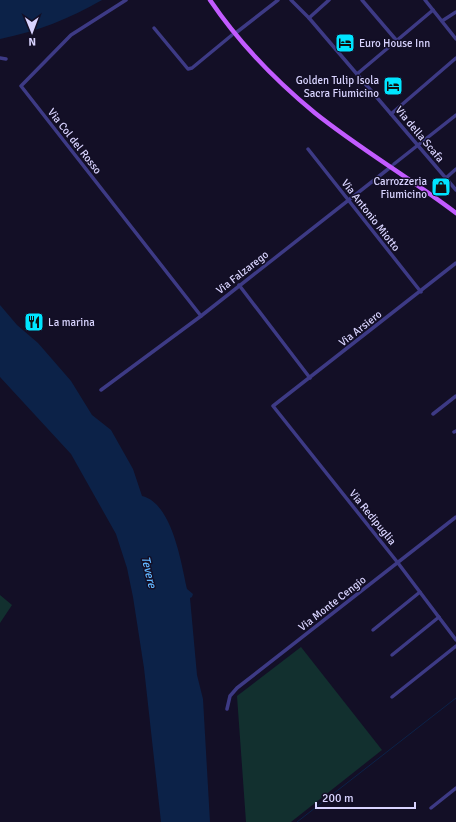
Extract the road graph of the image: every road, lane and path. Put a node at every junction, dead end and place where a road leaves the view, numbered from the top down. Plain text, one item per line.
1 (126, 0) edge
2 (210, 0) edge
3 (278, 0) edge
4 (291, 0) edge
5 (329, 0) edge
6 (362, 0) edge
7 (425, 0) edge
8 (296, 2) edge
9 (433, 10) junction
10 (456, 12) edge
11 (309, 18) junction
12 (442, 22) junction
13 (154, 28) dead end
14 (237, 32) dead end
15 (232, 35) dead end
16 (456, 39) edge
17 (397, 41) junction
18 (0, 58) edge
19 (456, 58) edge
20 (6, 59) dead end
21 (357, 74) junction
22 (391, 114) junction
23 (456, 115) edge
24 (417, 145) junction
25 (308, 149) dead end
26 (393, 165) junction
27 (456, 169) edge
28 (446, 178) junction
29 (456, 190) edge
30 (349, 201) junction
31 (456, 213) edge
32 (456, 263) edge
33 (239, 285) junction
34 (421, 292) junction
35 (201, 316) junction
36 (310, 378) junction
37 (101, 390) dead end
38 (456, 396) edge
39 (273, 406) joint
40 (433, 414) dead end
41 (456, 517) edge
42 (398, 563) junction
43 (420, 592) junction
44 (439, 617) junction
45 (373, 630) dead end
46 (456, 640) edge
47 (456, 646) edge
48 (392, 655) dead end
49 (392, 697) dead end
50 (227, 709) dead end
51 (456, 788) edge
52 (431, 808) dead end

1 - 35 street, Via Col del Rosso
2 - 26 main road
3 - 14 street
4 - 8 street, Via della Scafa
5 - 11 street
6 - 17 street
7 - 9 street
8 - 11 street, Via della Scafa
9 - 12 street
9 - 17 street
10 - 12 street
11 - 21 street, Via della Scafa
12 - 16 street
13 - 15 street
17 - 21 street
18 - 20 street
19 - 22 street
21 - 22 street, Via della Scafa
22 - 24 street, Via della Scafa
23 - 24 street, Via Falzarego
24 - 26 street, Via Falzarego
24 - 28 street, Via della Scafa
25 - 30 street, Via Antonio Miotto
26 - 30 street, Via Falzarego
26 - 31 main road
27 - 28 street
28 - 29 street, Via della Scafa
30 - 33 street, Via Falzarego
30 - 34 street, Via Antonio Miotto
32 - 34 street, Via Arsiero
33 - 35 street, Via Falzarego
33 - 36 street
34 - 36 street, Via Arsiero
35 - 37 street, Via Falzarego
36 - 39 street, Via Arsiero
38 - 40 street
39 - 42 street, Via Redipuglia
41 - 42 street, Via Monte Cengio
42 - 43 street, Via Redipuglia
42 - 50 street, Via Monte Cengio
43 - 44 street, Via Redipuglia
43 - 45 street
44 - 46 street, Via Redipuglia
44 - 48 street
47 - 49 street
51 - 52 street

